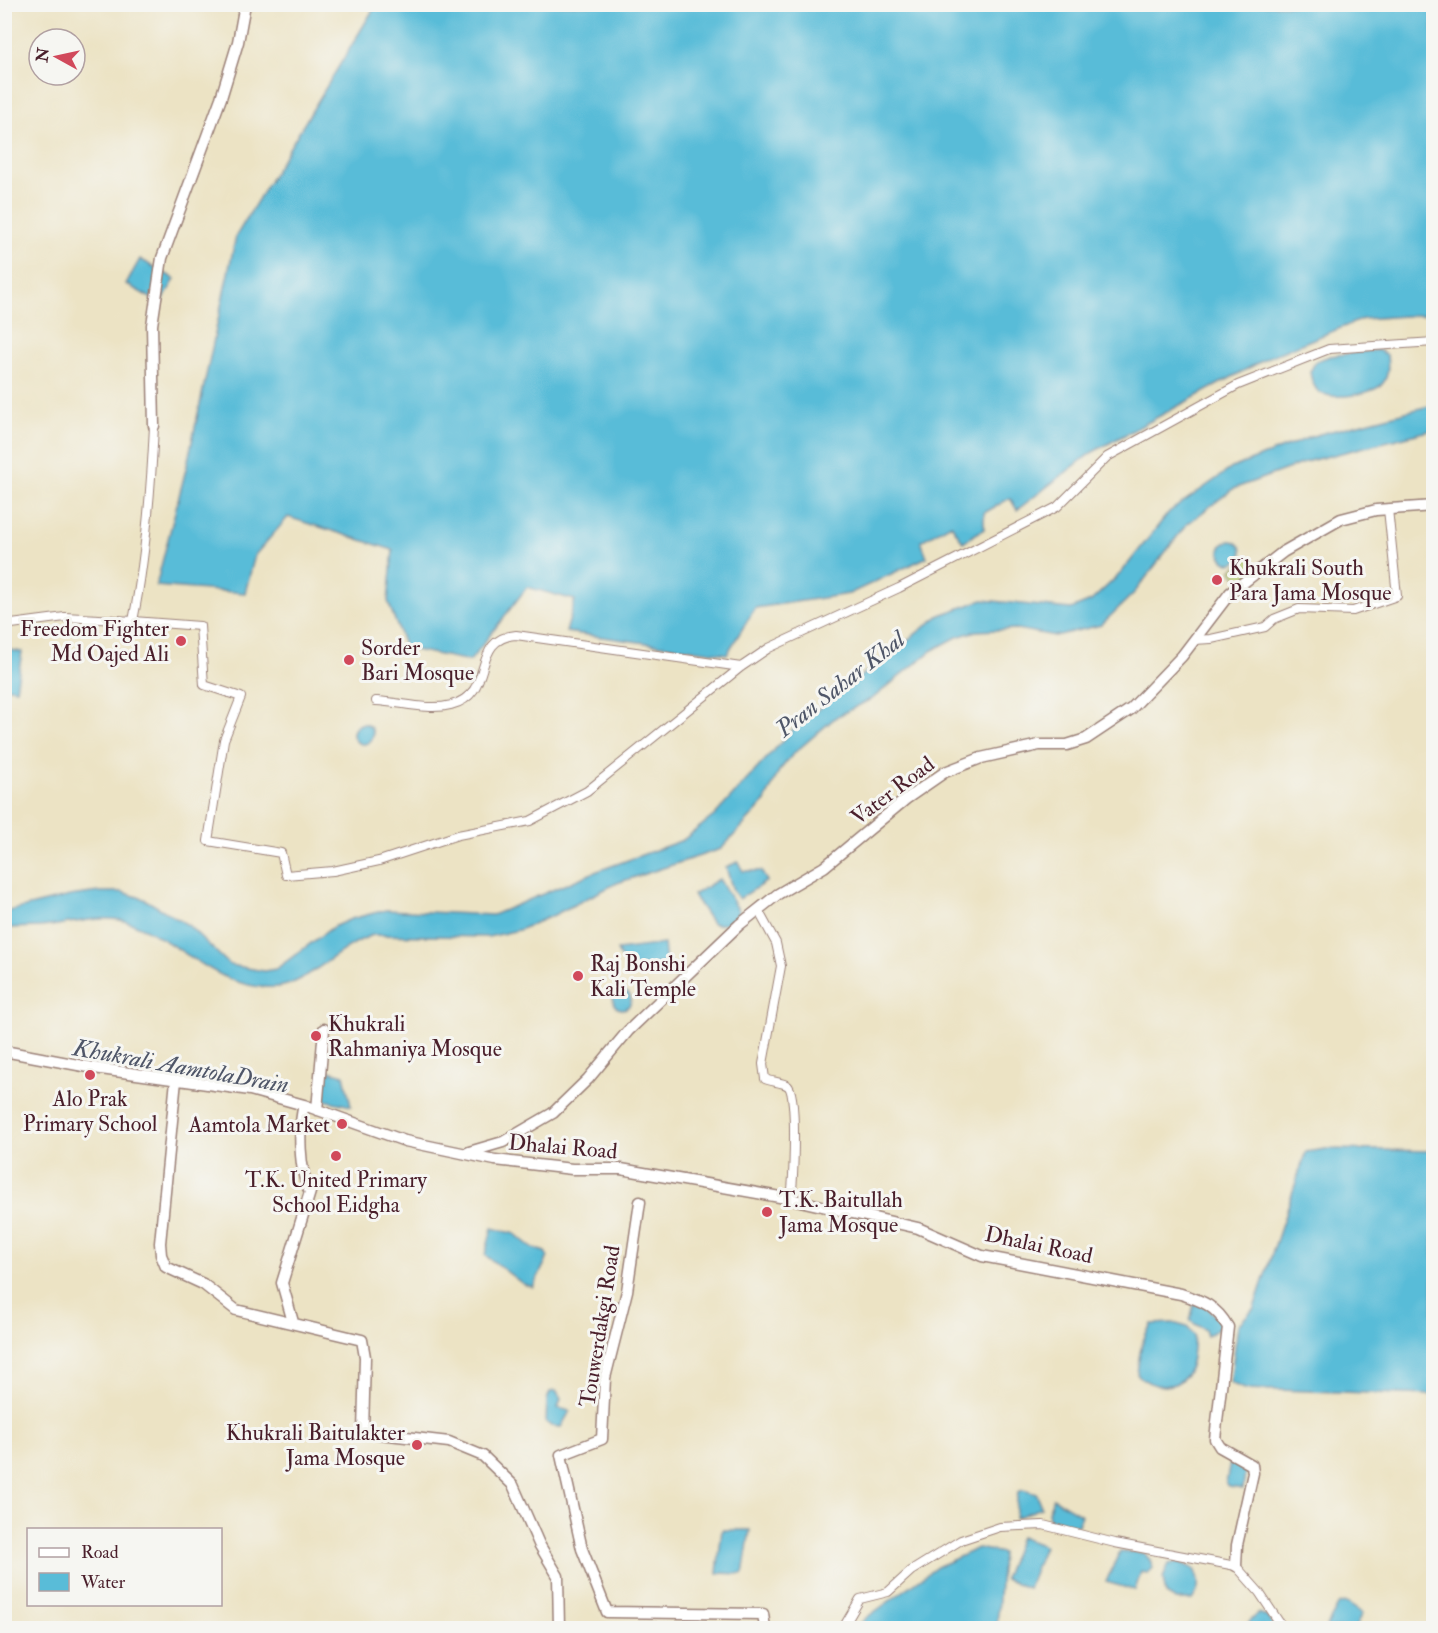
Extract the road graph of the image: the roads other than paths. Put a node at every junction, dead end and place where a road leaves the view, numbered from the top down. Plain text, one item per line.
1 (245, 4) edge
2 (1434, 342) edge
3 (154, 426) joint
4 (1434, 506) edge
5 (1388, 509) junction
6 (133, 621) junction
7 (4, 625) edge
8 (1194, 640) junction
9 (741, 667) junction
10 (376, 701) dead end
11 (758, 910) junction
12 (324, 1029) dead end
13 (4, 1051) edge
14 (177, 1080) junction
15 (304, 1104) junction
16 (317, 1110) junction
17 (469, 1153) junction
18 (791, 1199) junction
19 (640, 1202) dead end
20 (293, 1322) junction
21 (1236, 1566) junction
22 (559, 1629) edge
23 (765, 1629) edge
24 (843, 1629) edge
25 (1283, 1629) edge

1 - 3 street
2 - 9 street
3 - 6 street
4 - 5 street, Vater Road
5 - 8 street, Vater Road
5 - 8 street
6 - 7 street
6 - 9 street
8 - 11 street, Vater Road
9 - 10 street
11 - 17 street, Vater Road
11 - 18 street
12 - 16 street
13 - 14 street, Dhalai Road
14 - 15 street, Dhalai Road
14 - 20 street
15 - 16 street, Dhalai Road
15 - 20 street
16 - 17 street, Dhalai Road
17 - 18 street, Dhalai Road
18 - 21 street, Dhalai Road
19 - 23 street, Touwerdakgi Road
20 - 22 street
21 - 24 street
21 - 25 street

